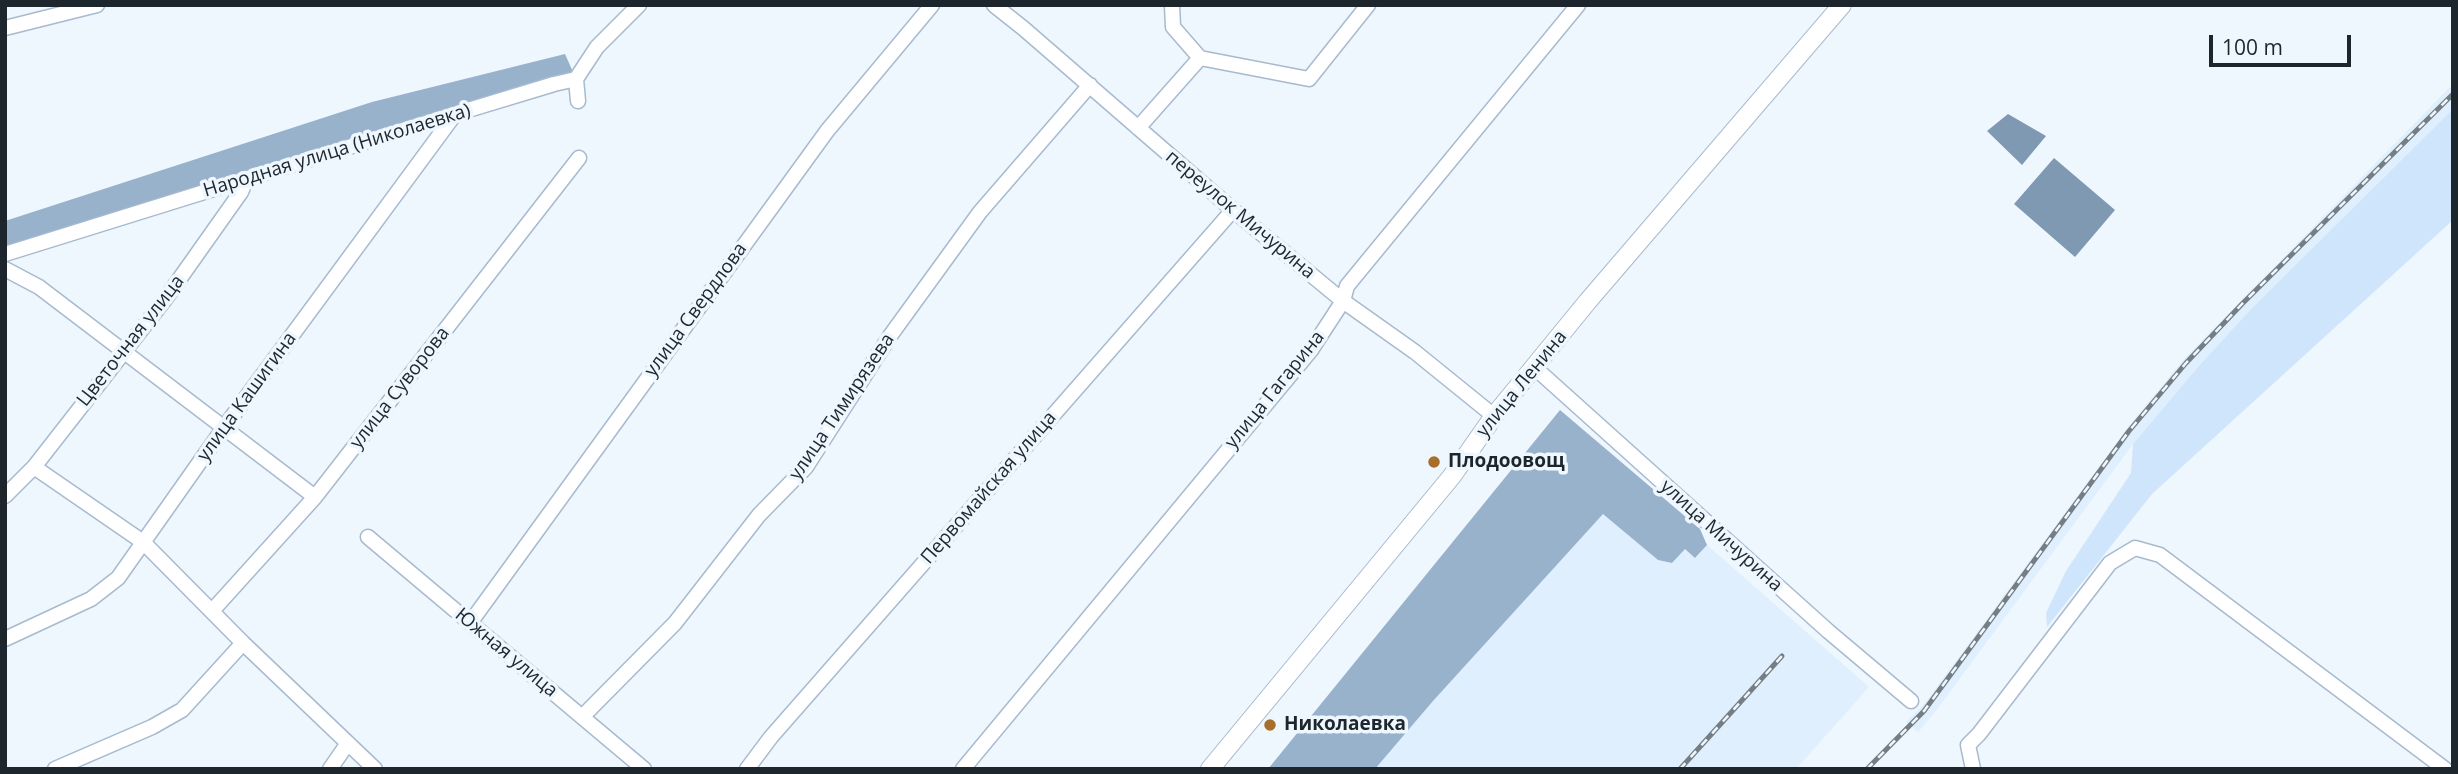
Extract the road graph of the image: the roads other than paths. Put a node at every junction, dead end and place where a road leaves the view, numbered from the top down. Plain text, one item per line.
1 (97, 5) edge
2 (639, 5) edge
3 (932, 5) edge
4 (994, 5) edge
5 (1172, 5) edge
6 (1368, 5) edge
7 (1578, 5) edge
8 (1842, 5) edge
9 (5, 28) edge
10 (1200, 58) junction
11 (576, 79) junction
12 (1090, 85) junction
13 (579, 101) dead end
14 (455, 114) junction
15 (1138, 128) junction
16 (579, 158) dead end
17 (247, 178) junction
18 (1233, 210) junction
19 (5, 254) edge
20 (5, 269) edge
21 (1343, 301) junction
22 (122, 351) junction
23 (1534, 367) junction
24 (1494, 416) junction
25 (223, 429) junction
26 (34, 467) junction
27 (5, 496) edge
28 (315, 497) junction
29 (368, 537) dead end
30 (143, 542) junction
31 (212, 611) junction
32 (470, 623) junction
33 (5, 639) edge
34 (243, 643) junction
35 (1911, 701) dead end
36 (582, 717) junction
37 (348, 743) junction
38 (55, 769) edge
39 (330, 769) edge
40 (375, 769) edge
41 (643, 769) edge
42 (747, 769) edge
43 (963, 769) edge
44 (1210, 769) edge
45 (1973, 769) edge
46 (2445, 769) edge

1 - 9 street
2 - 11 street
3 - 32 street, улица Свердлова
4 - 12 street, переулок Мичурина
5 - 10 street
6 - 10 street
7 - 21 street, улица Гагарина
8 - 23 main road, улица Ленина
10 - 15 street
11 - 13 street
11 - 14 street, Народная улица (Николаевка)
12 - 15 street, переулок Мичурина
12 - 36 street, улица Тимирязева
14 - 17 street, Народная улица (Николаевка)
14 - 25 street, улица Кашигина
15 - 18 street, переулок Мичурина
16 - 28 street, улица Суворова
17 - 19 street, Народная улица (Николаевка)
17 - 22 street, Цветочная улица
18 - 21 street, переулок Мичурина
18 - 42 street, Первомайская улица
20 - 22 street
21 - 24 street, переулок Мичурина
21 - 43 street, улица Гагарина
22 - 25 street
22 - 26 street, Цветочная улица
23 - 24 main road, улица Ленина
23 - 35 street, улица Мичурина
24 - 44 main road, улица Ленина
25 - 28 street
25 - 30 street, улица Кашигина
26 - 27 street, Цветочная улица
26 - 30 street
28 - 31 street, улица Суворова
29 - 32 street, Южная улица
30 - 31 street
30 - 33 street, улица Кашигина
31 - 34 street
32 - 36 street, Южная улица
34 - 37 street
34 - 38 street
36 - 41 street, Южная улица
37 - 39 street
37 - 40 street
45 - 46 street

